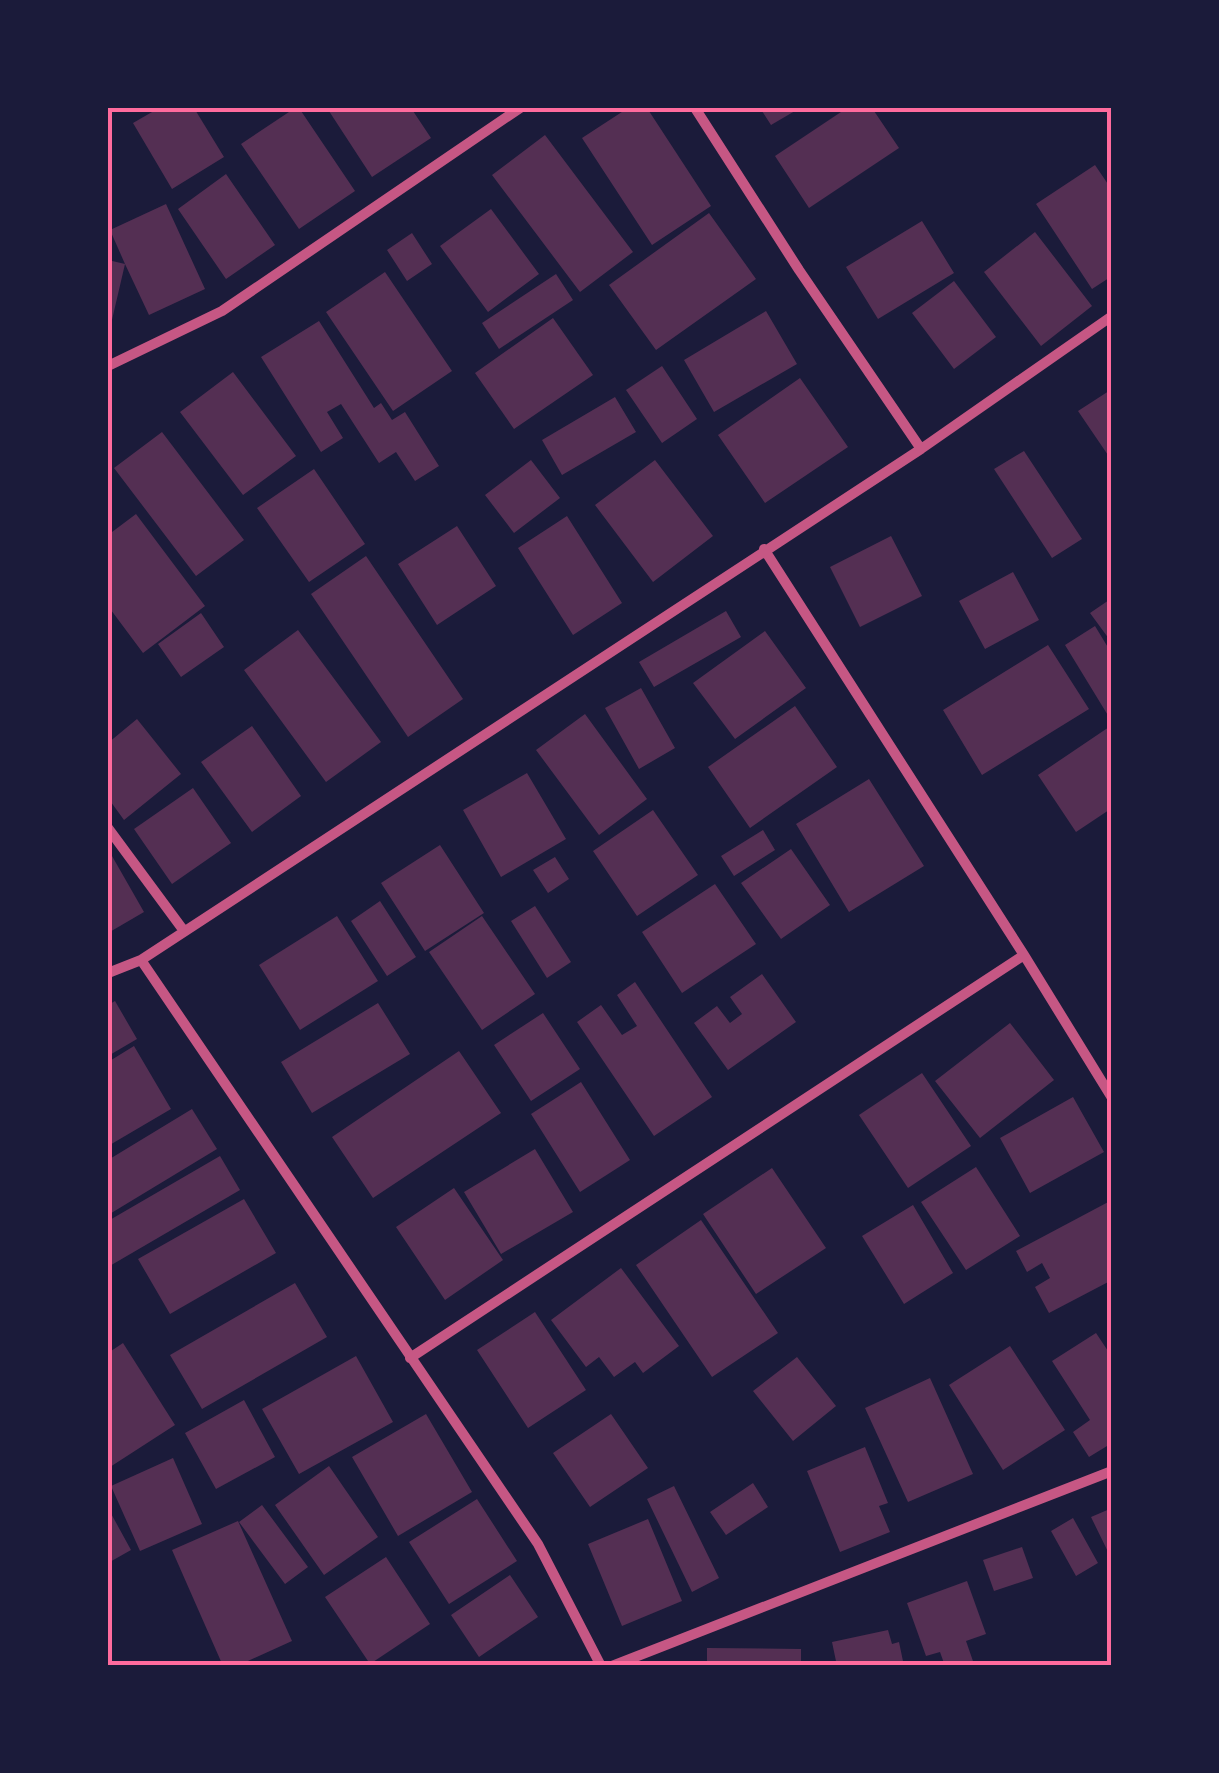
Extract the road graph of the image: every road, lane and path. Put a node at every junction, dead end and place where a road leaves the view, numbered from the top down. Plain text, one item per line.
1 (520, 108) edge
2 (695, 108) edge
3 (1112, 316) edge
4 (108, 366) edge
5 (922, 448) junction
6 (764, 549) junction
7 (108, 828) edge
8 (184, 931) junction
9 (1024, 955) junction
10 (141, 960) junction
11 (108, 973) edge
12 (1112, 1098) edge
13 (410, 1358) junction
14 (1112, 1471) edge
15 (601, 1666) edge
16 (612, 1666) edge

1 - 4 street
2 - 5 street
3 - 5 street
5 - 6 street
6 - 8 street
6 - 9 street
7 - 8 street
8 - 10 street
9 - 12 street
9 - 13 street
10 - 11 street
10 - 13 street
13 - 15 street
14 - 16 street

